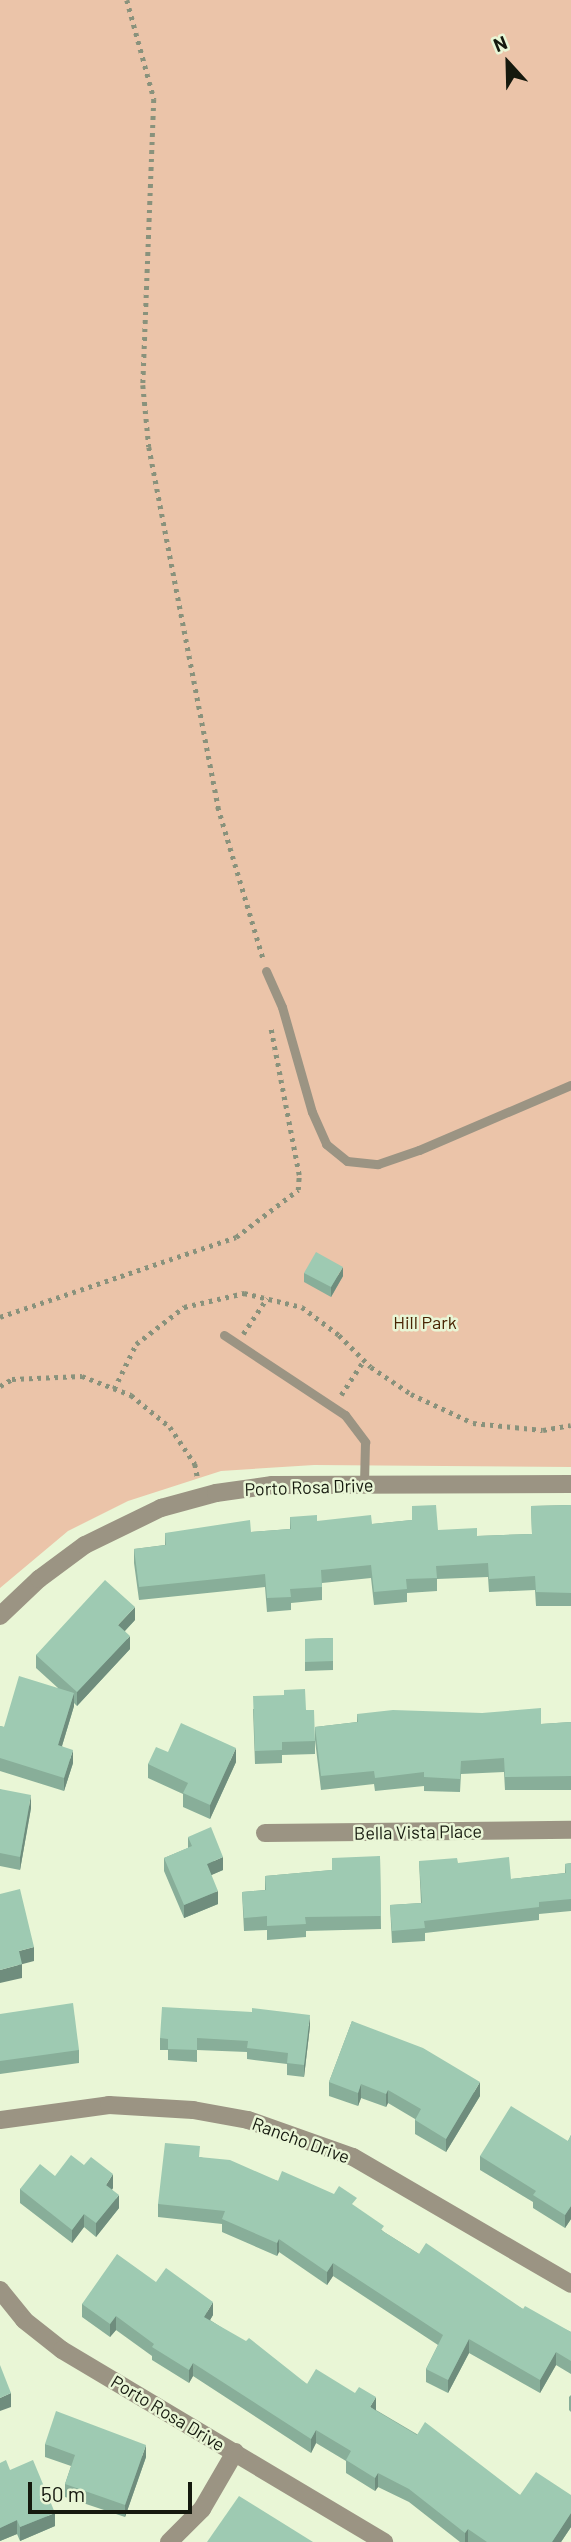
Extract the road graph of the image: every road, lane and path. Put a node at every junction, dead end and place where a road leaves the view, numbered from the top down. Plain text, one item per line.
1 (127, 0) edge
2 (267, 971) joint
3 (270, 1025) dead end
4 (571, 1085) edge
5 (267, 1298) junction
6 (0, 1317) edge
7 (224, 1335) dead end
8 (237, 1343) junction
9 (364, 1360) junction
10 (0, 1386) edge
11 (114, 1389) junction
12 (333, 1408) junction
13 (571, 1425) edge
14 (365, 1484) junction
15 (571, 1484) edge
16 (201, 1497) junction
17 (0, 1616) edge
18 (571, 1830) edge
19 (265, 1833) dead end
20 (0, 2120) edge
21 (571, 2284) edge
22 (0, 2290) edge
23 (235, 2452) junction
24 (169, 2542) edge
25 (384, 2542) edge

1 - 2 path
2 - 4 lane
3 - 6 path
5 - 8 path
5 - 9 path
5 - 11 path
7 - 8 lane
8 - 12 lane
9 - 12 path
9 - 13 path
10 - 11 path
11 - 16 path
12 - 14 lane
14 - 15 street, Porto Rosa Drive
14 - 16 street, Porto Rosa Drive
16 - 17 street, Porto Rosa Drive
18 - 19 street, Bella Vista Place
20 - 21 street, Rancho Drive
22 - 23 street, Porto Rosa Drive
23 - 24 street
23 - 25 street, Porto Rosa Drive

